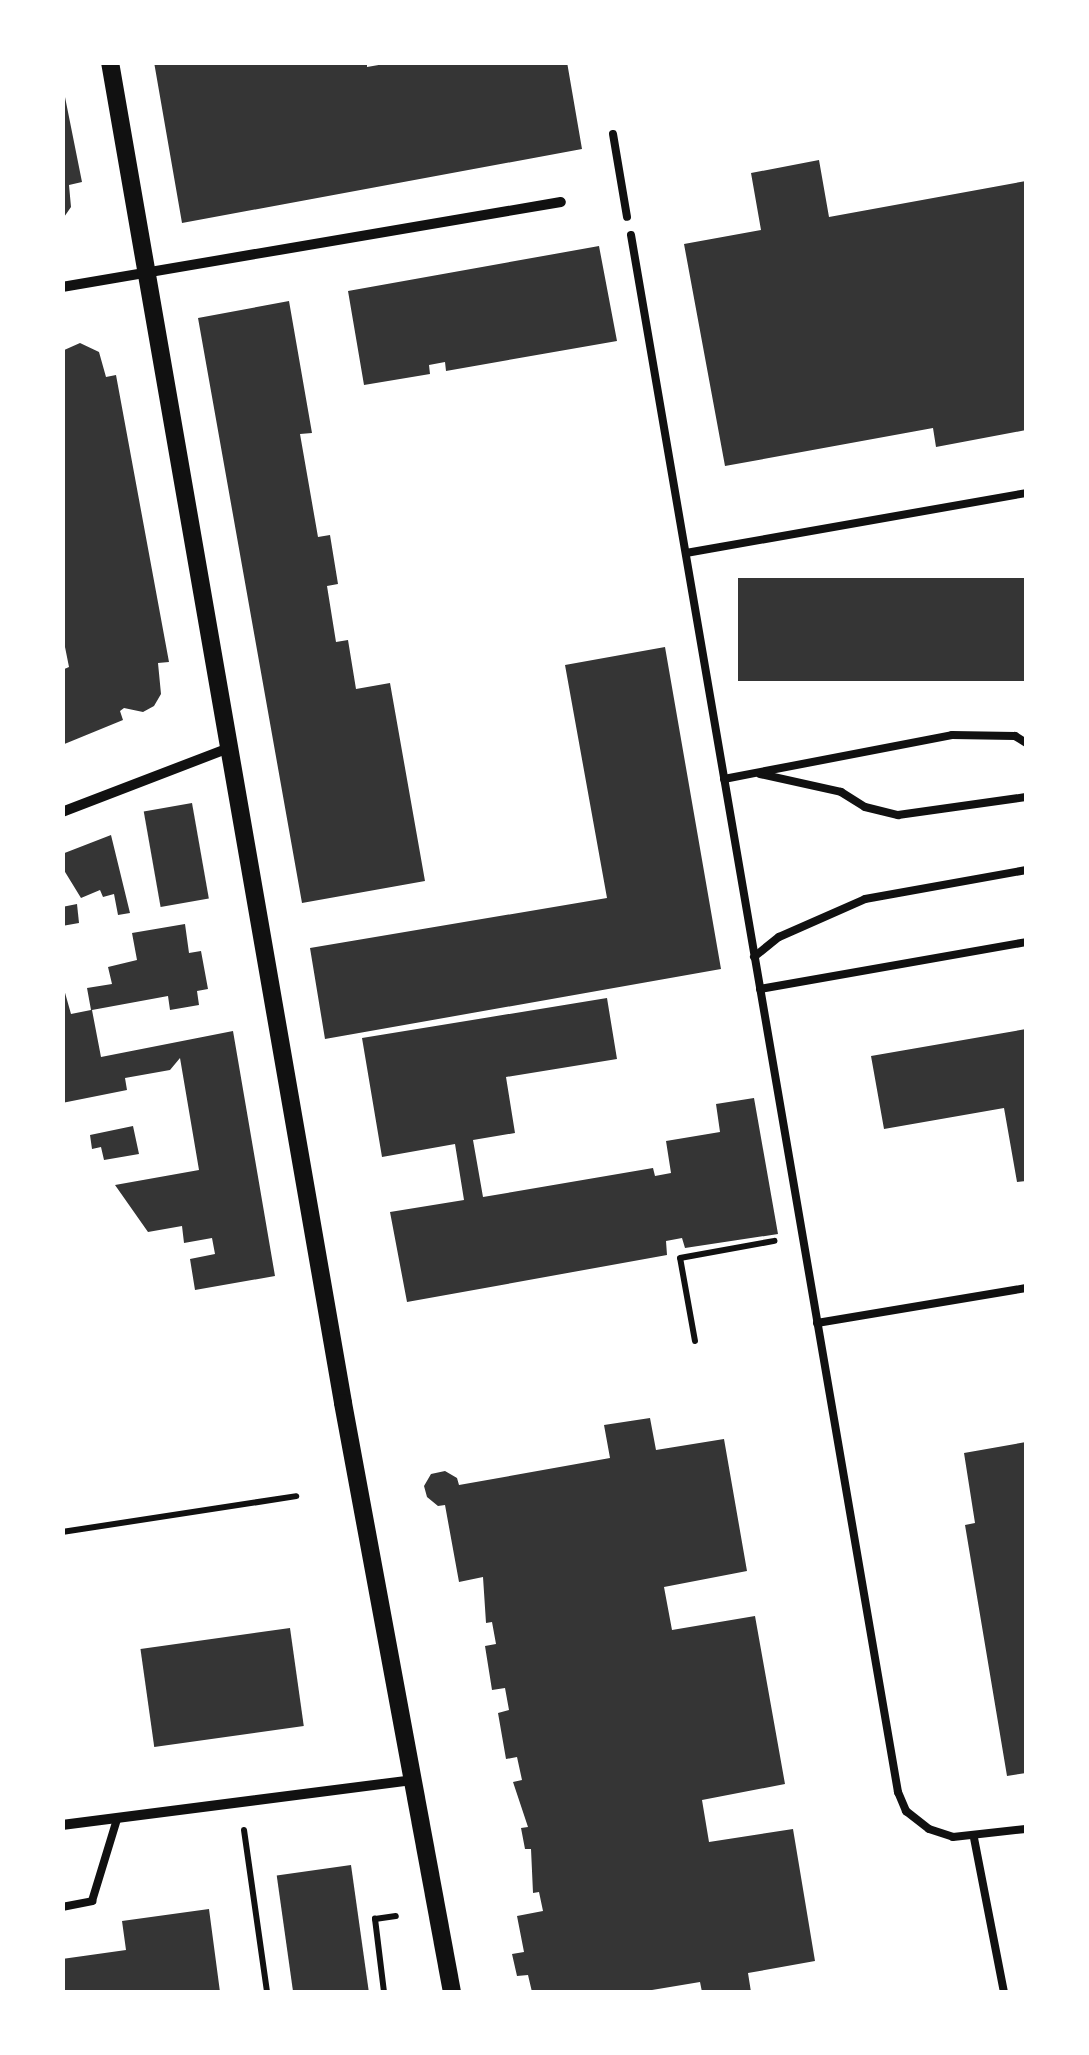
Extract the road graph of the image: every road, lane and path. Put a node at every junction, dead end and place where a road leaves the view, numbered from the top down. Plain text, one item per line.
1 (110, 62) edge
2 (614, 134) dead end
3 (561, 202) dead end
4 (627, 217) dead end
5 (631, 235) dead end
6 (146, 271) junction
7 (62, 286) edge
8 (1026, 493) edge
9 (686, 552) junction
10 (1026, 743) edge
11 (229, 748) junction
12 (756, 773) junction
13 (724, 779) junction
14 (1026, 797) edge
15 (62, 812) edge
16 (1026, 870) edge
17 (1026, 942) edge
18 (754, 958) junction
19 (760, 989) junction
20 (803, 1236) junction
21 (1026, 1288) edge
22 (817, 1322) junction
23 (695, 1341) dead end
24 (296, 1496) dead end
25 (62, 1532) edge
26 (412, 1780) junction
27 (240, 1804) junction
28 (117, 1818) junction
29 (62, 1825) edge
30 (1026, 1830) edge
31 (974, 1838) junction
32 (62, 1908) edge
33 (396, 1916) dead end
34 (267, 1992) edge
35 (384, 1992) edge
36 (452, 1992) edge
37 (1004, 1992) edge

1 - 6 street
2 - 4 lane
3 - 6 street
5 - 9 lane
6 - 7 street
6 - 11 street
8 - 9 lane
9 - 13 lane
10 - 12 lane
11 - 15 street
11 - 26 street
12 - 13 lane
12 - 14 lane
13 - 18 lane
16 - 18 lane
17 - 19 lane
18 - 19 lane
19 - 20 lane
20 - 22 lane
20 - 23 path
21 - 22 lane
22 - 31 lane
24 - 25 path
26 - 27 street
26 - 36 street
27 - 28 street
27 - 34 path
28 - 29 street
28 - 32 lane
30 - 31 lane
31 - 37 lane
33 - 35 path

